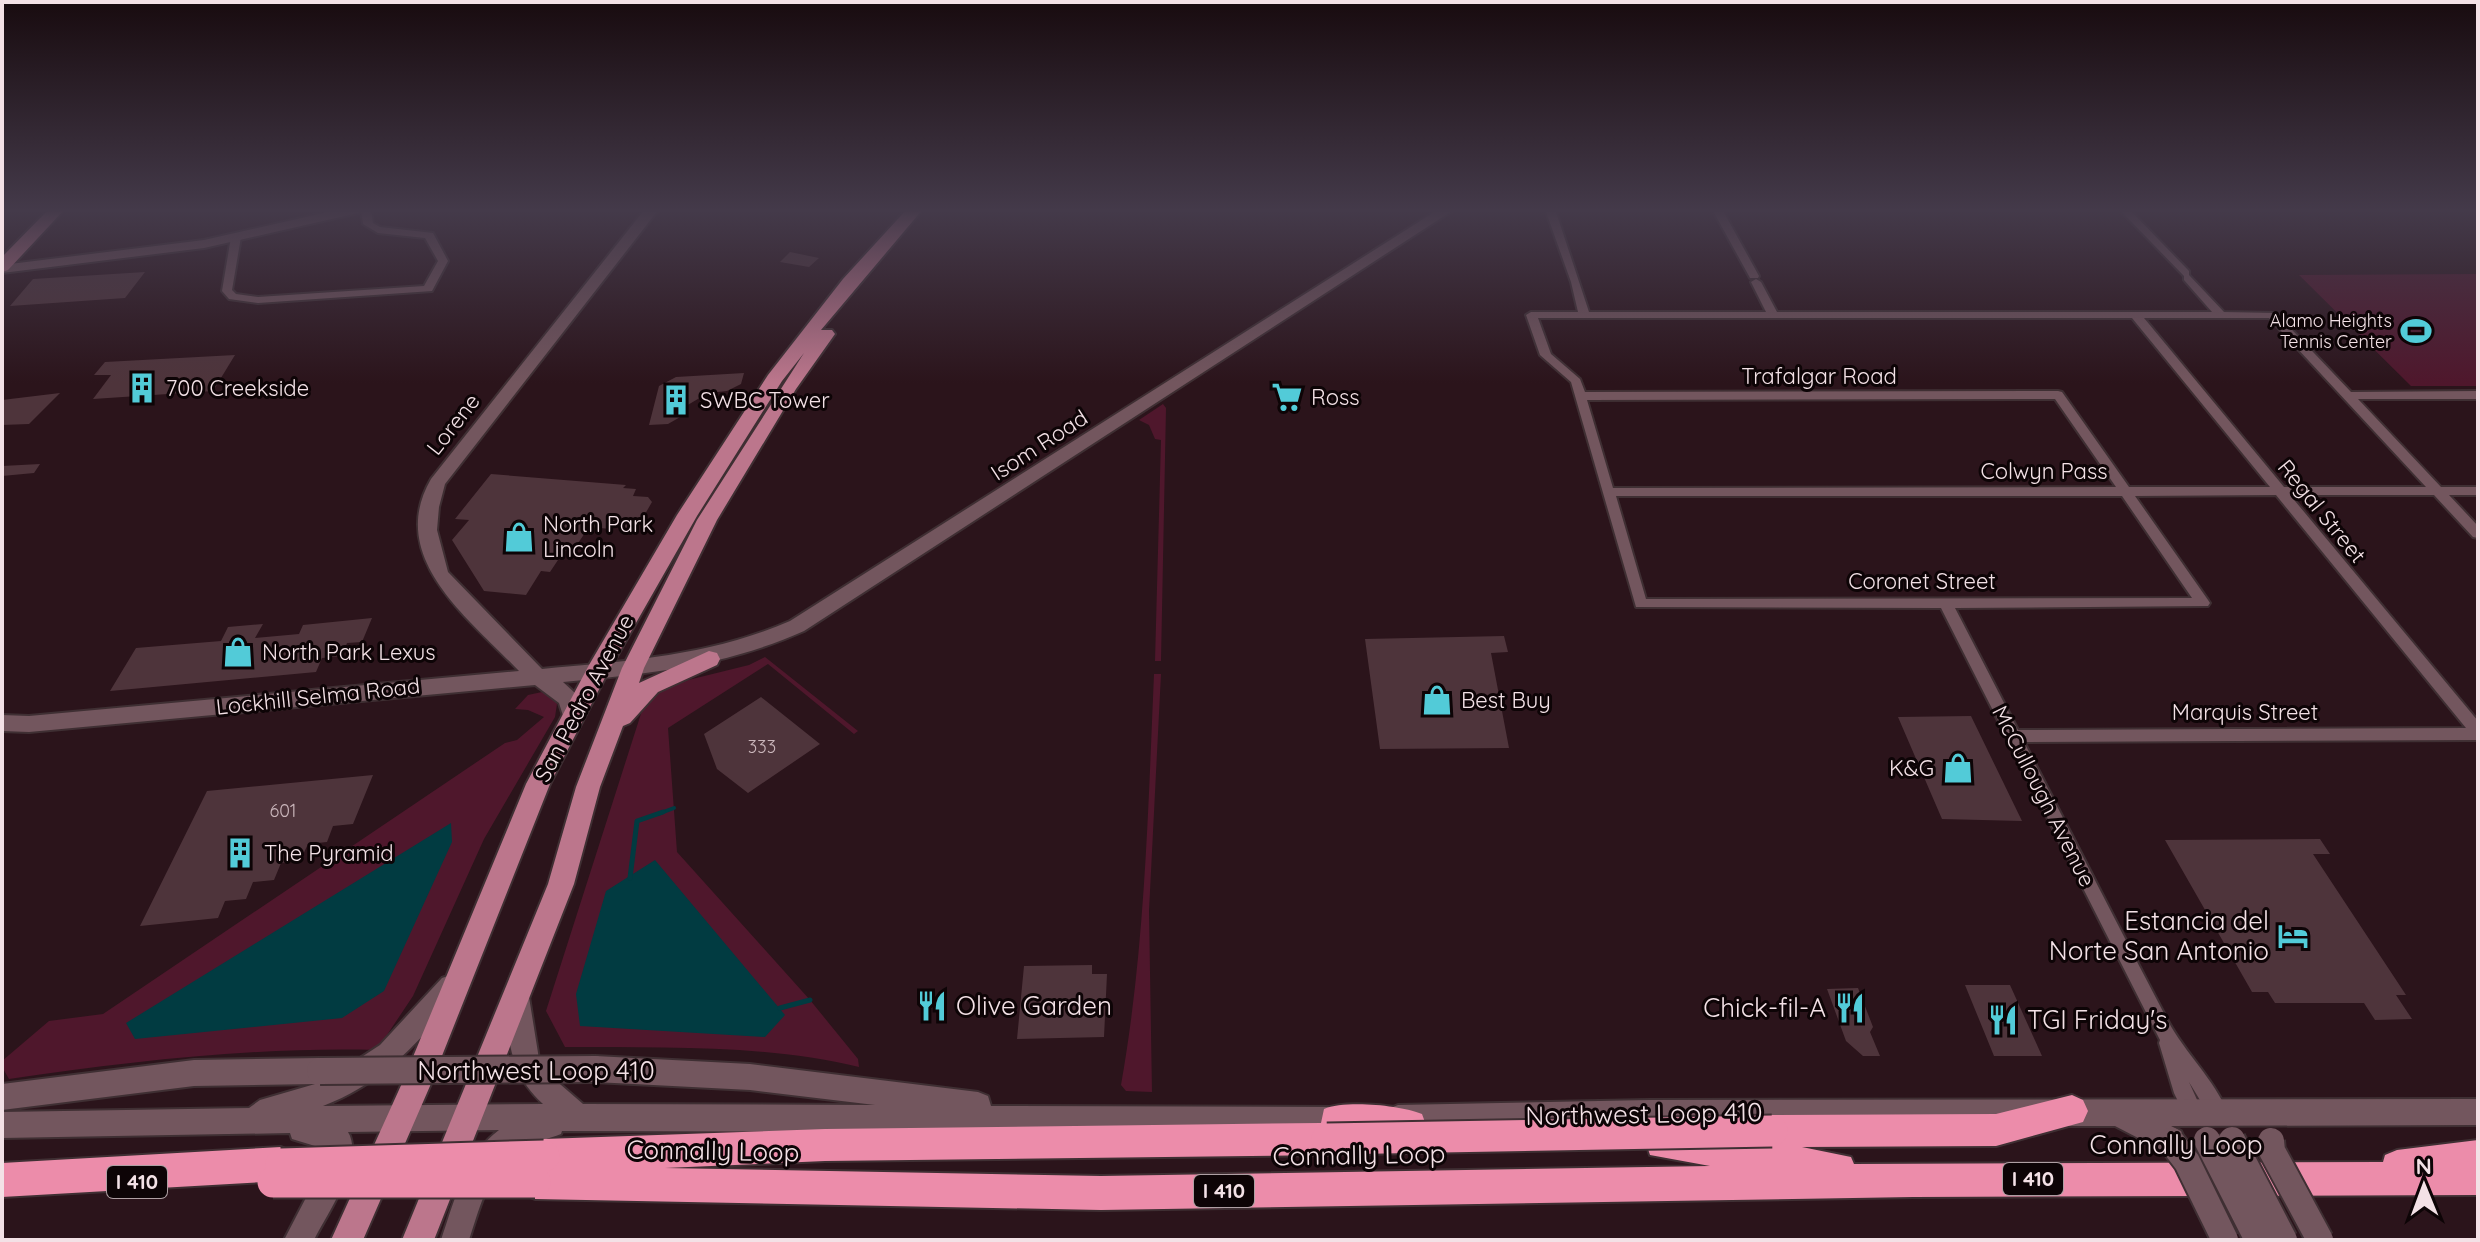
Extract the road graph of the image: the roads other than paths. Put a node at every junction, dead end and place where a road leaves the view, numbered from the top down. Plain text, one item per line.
1 (231, 267) edge
2 (440, 267) edge
3 (607, 267) edge
4 (863, 267) edge
5 (882, 267) edge
6 (1359, 267) edge
7 (1570, 267) edge
8 (1748, 267) edge
9 (2178, 267) edge
10 (1585, 315) junction
11 (1773, 315) junction
12 (2135, 315) junction
13 (2221, 315) junction
14 (778, 388) junction
15 (2478, 395) edge
16 (1581, 396) junction
17 (2347, 396) junction
18 (765, 408) junction
19 (2125, 491) junction
20 (2438, 491) junction
21 (2478, 491) edge
22 (1609, 492) junction
23 (2281, 492) junction
24 (2478, 534) edge
25 (1945, 603) junction
26 (709, 659) junction
27 (633, 668) junction
28 (597, 671) junction
29 (536, 675) junction
30 (573, 716) junction
31 (2, 723) edge
32 (610, 729) junction
33 (2478, 733) edge
34 (2013, 736) junction
35 (457, 980) junction
36 (516, 997) junction
37 (2, 1097) edge
38 (2072, 1111) junction
39 (2111, 1112) junction
40 (2478, 1112) edge
41 (2206, 1113) junction
42 (2298, 1113) junction
43 (470, 1117) junction
44 (1069, 1117) junction
45 (401, 1118) junction
46 (578, 1118) junction
47 (229, 1121) junction
48 (2, 1125) edge
49 (1331, 1130) junction
50 (2220, 1140) junction
51 (2478, 1157) edge
52 (540, 1169) junction
53 (2478, 1178) edge
54 (2336, 1179) junction
55 (1913, 1180) junction
56 (2, 1182) edge
57 (298, 1240) edge
58 (347, 1240) edge
59 (418, 1240) edge
60 (455, 1240) edge
61 (2225, 1240) edge
62 (2258, 1240) edge
63 (2284, 1240) edge
64 (2320, 1240) edge

1 - 2 street
3 - 29 main road, Lorene
4 - 14 main road, San Pedro Avenue
5 - 14 main road, San Pedro Avenue
6 - 26 main road, Isom Road
7 - 10 street
8 - 11 street
9 - 13 street
10 - 11 street
10 - 16 street
11 - 12 street
12 - 13 street
12 - 23 street, Regal Street
13 - 17 street
14 - 18 main road, San Pedro Avenue
15 - 17 street
16 - 19 street, Trafalgar Road
16 - 22 street
17 - 20 street
18 - 27 main road, San Pedro Avenue
18 - 28 main road, San Pedro Avenue
19 - 22 street, Colwyn Pass
19 - 23 street, Colwyn Pass
19 - 25 street, Coronet Street
20 - 21 street, Colwyn Pass
20 - 23 street, Colwyn Pass
20 - 24 street
22 - 25 street, Coronet Street
23 - 33 street, Regal Street
25 - 34 street, McCullough Avenue
26 - 27 main road, Isom Road
26 - 32 main road
27 - 28 main road, Lockhill Selma Road
27 - 32 main road, San Pedro Avenue
28 - 29 main road, Lockhill Selma Road
28 - 30 main road, San Pedro Avenue
29 - 30 main road, Lorene
29 - 31 main road, Lockhill Selma Road
30 - 35 main road, San Pedro Avenue
32 - 36 main road, San Pedro Avenue
33 - 34 street, Marquis Street
34 - 41 street, McCullough Avenue
35 - 45 main road, San Pedro Avenue
35 - 47 main road
36 - 43 main road, San Pedro Avenue
36 - 46 main road
37 - 44 main road, Northwest Loop 410, bridge
38 - 39 main road, Northwest Loop 410
38 - 49 main road, Northwest Loop 410
38 - 49 highway, bridge
39 - 41 main road, Northwest Loop 410
39 - 61 main road, bridge
40 - 42 main road, Northwest Loop 410
41 - 42 main road, Northwest Loop 410
41 - 50 main road, McCullough Avenue
42 - 64 main road, bridge
43 - 45 main road, Northwest Loop 410
43 - 46 main road, Northwest Loop 410
43 - 59 main road, San Pedro Avenue
44 - 46 main road, Northwest Loop 410
44 - 49 main road, Northwest Loop 410
45 - 47 main road, Northwest Loop 410
45 - 58 main road, San Pedro Avenue
46 - 60 main road
47 - 48 main road, Northwest Loop 410
47 - 57 main road
49 - 52 highway
49 - 55 highway
50 - 62 main road, McCullough Avenue, bridge
50 - 63 main road, McCullough Avenue, bridge
51 - 54 highway
52 - 55 highway, Connally Loop / I 410
52 - 56 highway, Connally Loop / I 410, bridge
53 - 54 highway, Connally Loop / I 410
54 - 55 highway, Connally Loop / I 410

